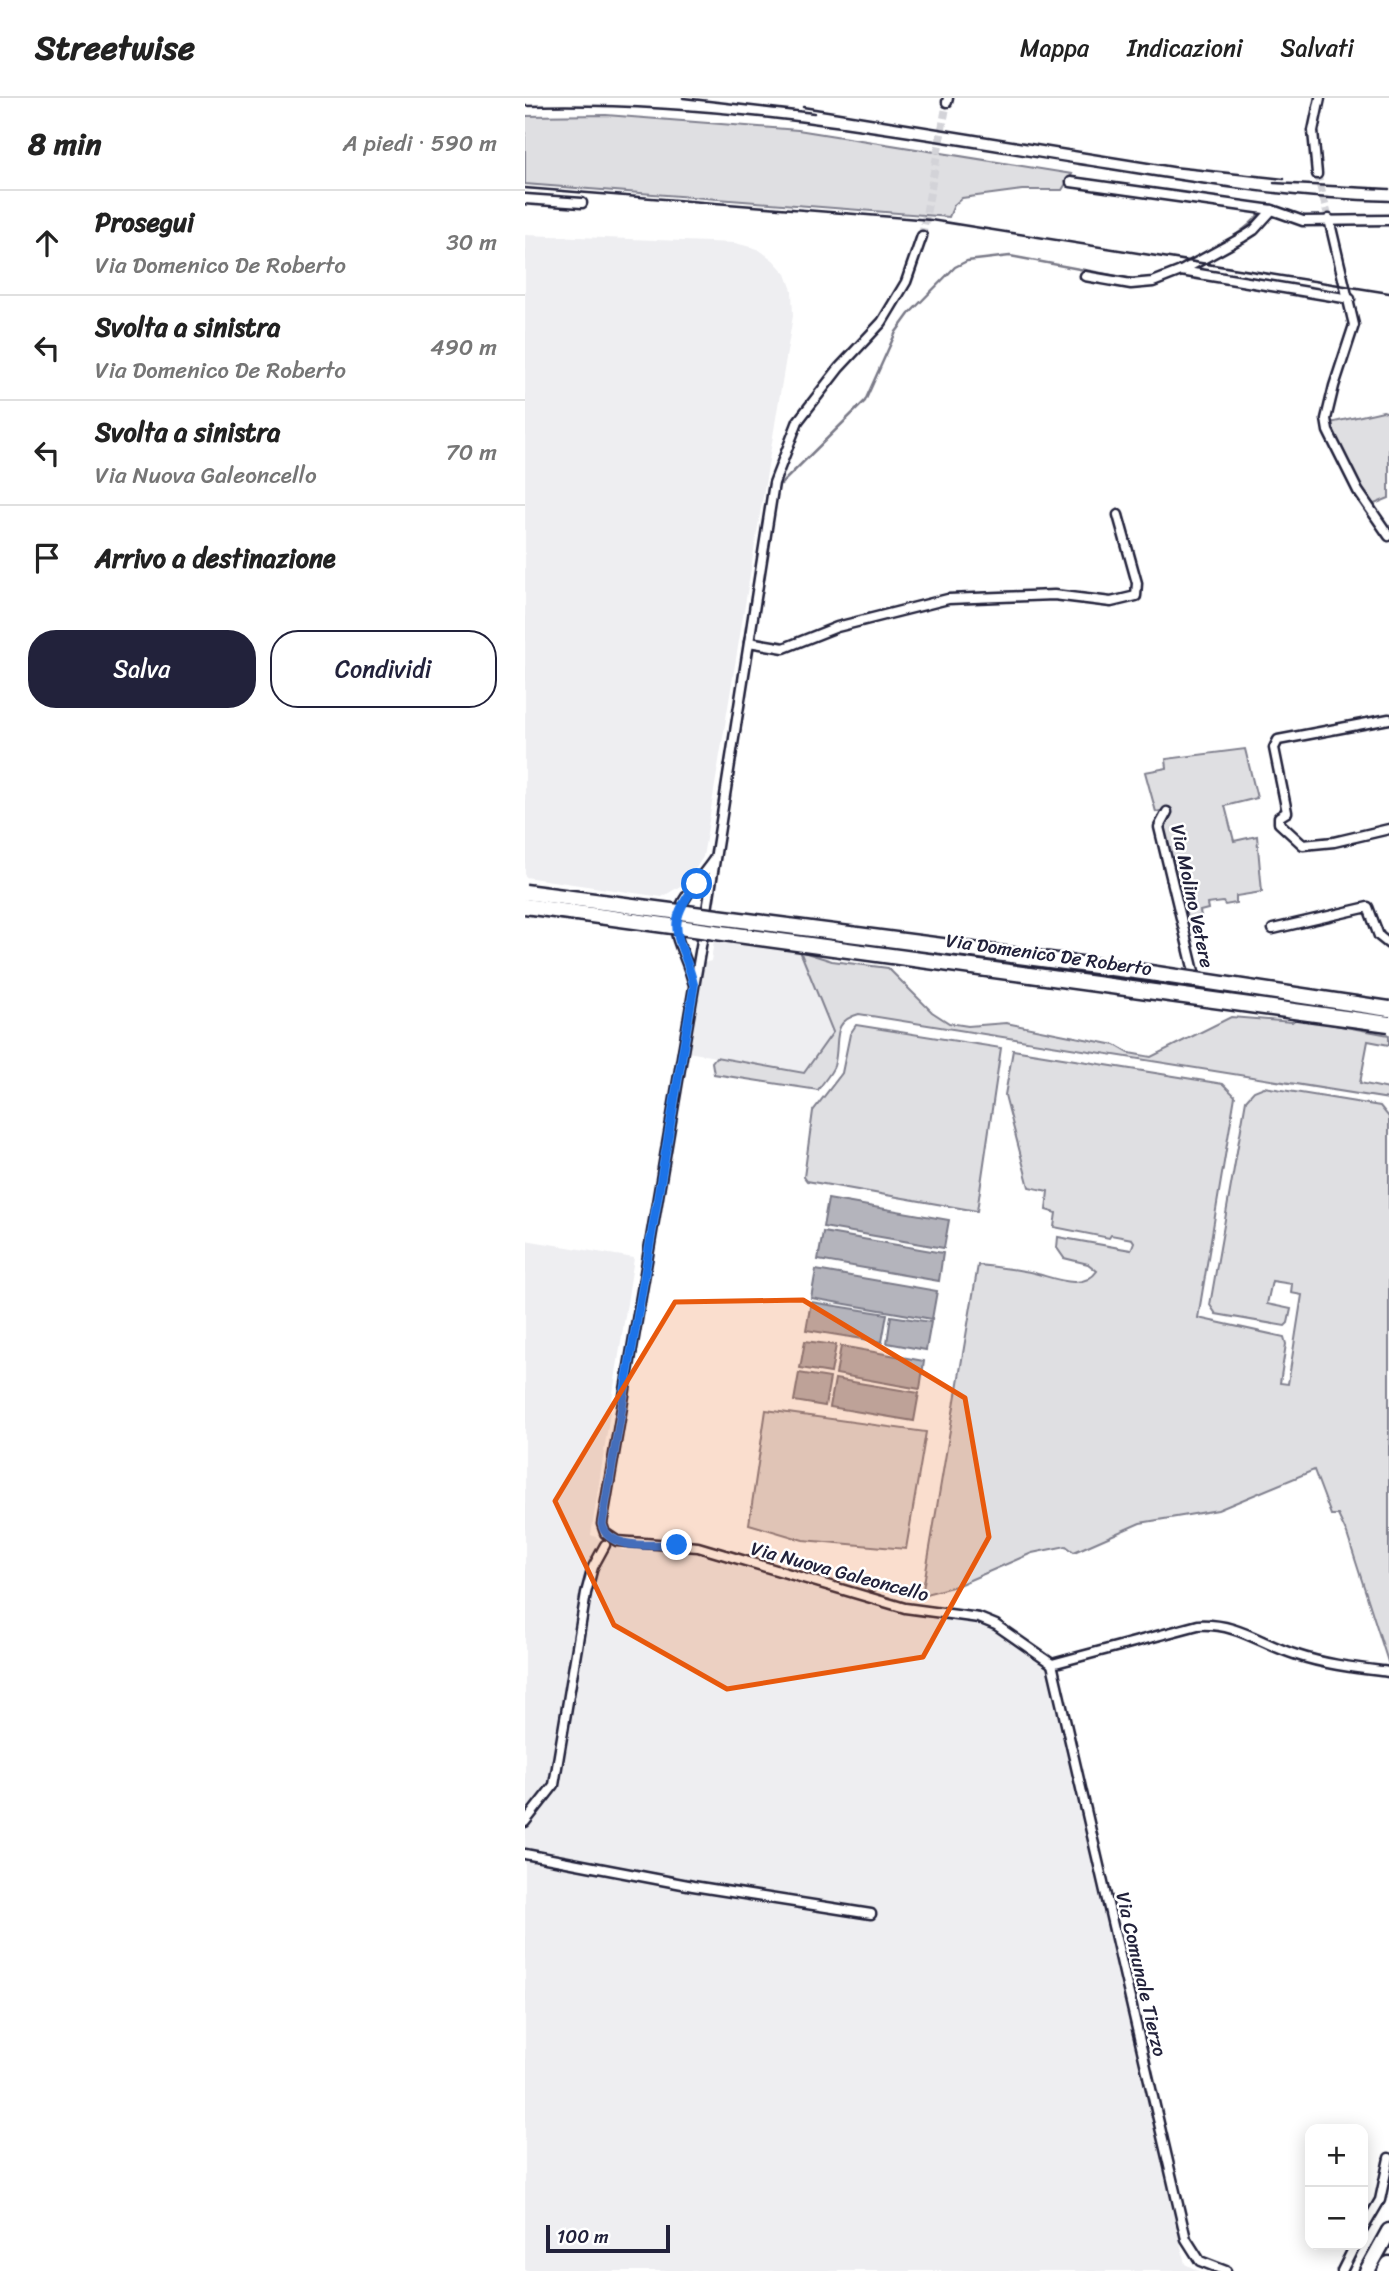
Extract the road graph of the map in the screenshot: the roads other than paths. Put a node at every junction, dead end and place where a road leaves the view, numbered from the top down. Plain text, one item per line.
1 (1320, 98) edge
2 (1317, 174) tunnel mouth
3 (1071, 182) dead end
4 (525, 199) edge
5 (582, 203) dead end
6 (1272, 210) junction
7 (1329, 219) junction
8 (1389, 220) edge
9 (922, 236) tunnel mouth
10 (1181, 271) junction
11 (1085, 276) dead end
12 (1350, 299) junction
13 (1118, 515) dead end
14 (1389, 536) edge
15 (749, 642) junction
16 (1389, 719) edge
17 (1167, 812) dead end
18 (1389, 829) edge
19 (715, 856) junction
20 (525, 892) edge
21 (525, 898) edge
22 (525, 906) edge
23 (675, 919) junction
24 (705, 923) junction
25 (1273, 929) dead end
26 (1389, 944) edge
27 (694, 986) junction
28 (1198, 990) junction
29 (1389, 1009) edge
30 (1389, 1017) edge
31 (1389, 1024) edge
32 (607, 1541) junction
33 (1052, 1664) junction
34 (1389, 1672) edge
35 (525, 1822) edge
36 (525, 1854) edge
37 (871, 1914) dead end
38 (1389, 2158) edge
39 (1389, 2183) edge
40 (1380, 2200) junction
41 (1368, 2220) edge
42 (1389, 2231) edge
43 (1352, 2250) edge
44 (1389, 2264) edge
45 (1226, 2271) edge
46 (1342, 2271) edge
47 (1367, 2271) edge
48 (1385, 2271) edge

1 - 2 street
3 - 6 street
4 - 5 street
6 - 7 street
6 - 10 street
7 - 8 street
7 - 12 street
9 - 15 street
10 - 11 street
10 - 12 street
12 - 14 street
13 - 15 street
15 - 19 street
16 - 18 street
17 - 28 street, Via Molino Vetere
19 - 23 street
19 - 24 street
20 - 29 highway, bridge
21 - 23 street, Via Domenico De Roberto
22 - 31 highway, bridge
23 - 24 street, Via Domenico De Roberto
23 - 27 street
24 - 27 street
24 - 28 street, Via Domenico De Roberto
25 - 26 street
27 - 32 street
28 - 30 street, Via Domenico De Roberto
32 - 33 street, Via Nuova Galeoncello
32 - 35 street
33 - 34 street
33 - 45 street, Via Comunale Tierzo
36 - 37 street
38 - 40 street
39 - 40 street
40 - 41 street
42 - 47 highway
43 - 46 street
44 - 48 highway

